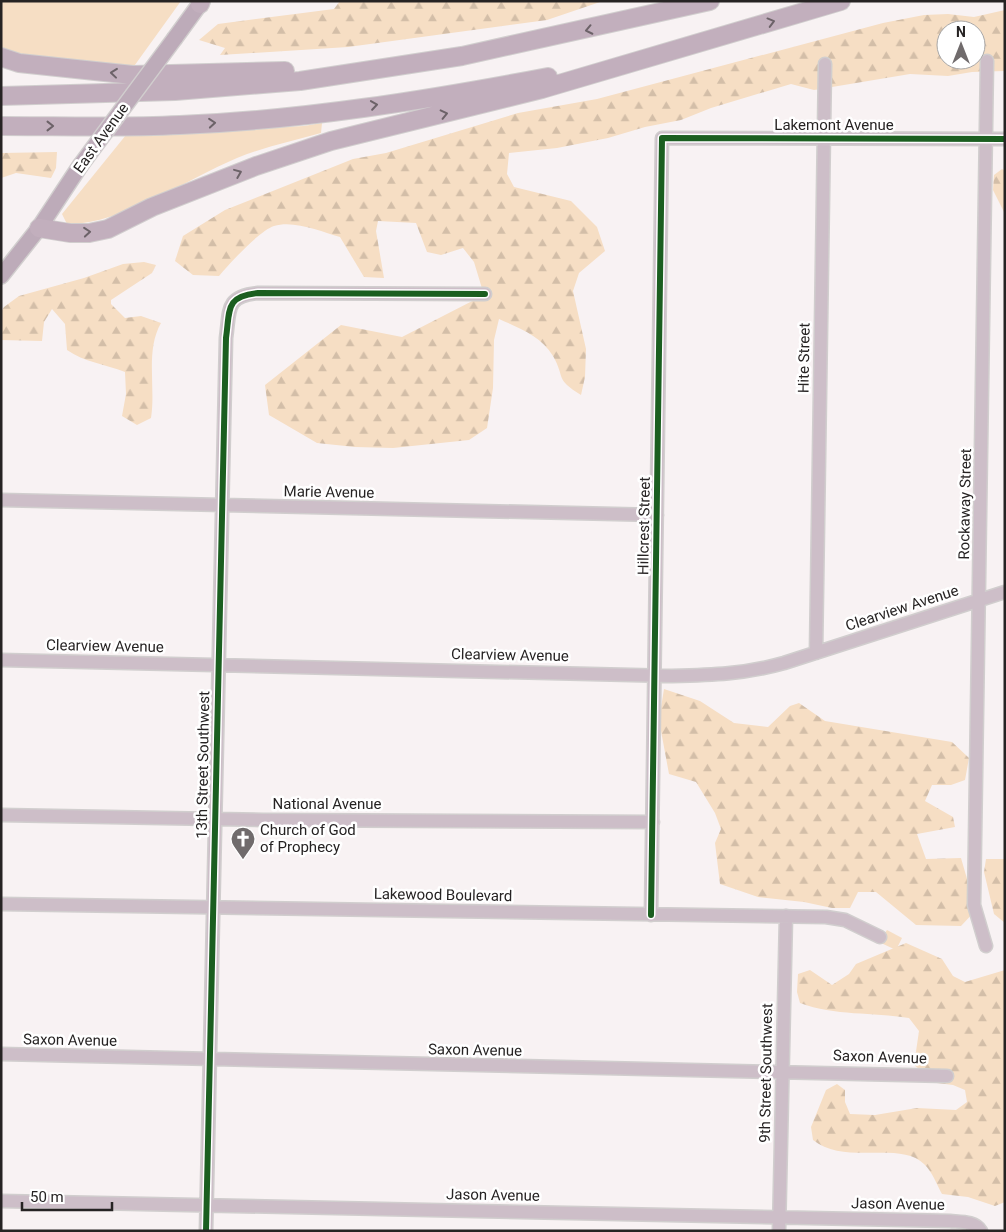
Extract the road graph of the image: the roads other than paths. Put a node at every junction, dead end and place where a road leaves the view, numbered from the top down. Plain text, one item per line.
1 (710, 1) edge
2 (841, 1) edge
3 (201, 2) edge
4 (724, 35) junction
5 (1, 57) edge
6 (987, 60) dead end
7 (825, 64) dead end
8 (390, 67) junction
9 (1, 96) edge
10 (1, 126) edge
11 (662, 138) joint
12 (823, 138) junction
13 (987, 139) junction
14 (1005, 139) edge
15 (39, 228) junction
16 (1, 276) edge
17 (484, 294) dead end
18 (1, 500) edge
19 (221, 506) junction
20 (657, 515) junction
21 (1005, 592) edge
22 (979, 600) junction
23 (816, 653) junction
24 (1, 660) edge
25 (217, 666) junction
26 (654, 674) junction
27 (1, 815) edge
28 (215, 818) junction
29 (653, 822) junction
30 (1, 904) edge
31 (213, 908) junction
32 (651, 915) junction
33 (786, 916) junction
34 (880, 937) dead end
35 (986, 946) dead end
36 (1, 1054) edge
37 (209, 1059) junction
38 (783, 1071) junction
39 (947, 1076) dead end
40 (1, 1201) edge
41 (206, 1205) junction
42 (779, 1224) edge
43 (206, 1231) edge
44 (981, 1231) edge

1 -> 8 highway
4 -> 2 highway
3 - 15 main road, East Avenue, bridge
10 -> 4 highway
15 -> 4 highway
8 -> 5 highway
6 - 13 street, Rockaway Street
7 - 12 street, Hite Street
8 - 9 highway
11 - 12 street, Lakemont Avenue
11 - 20 street, Hillcrest Street
12 - 13 street, Lakemont Avenue
12 - 23 street, Hite Street
13 - 14 street, Lakemont Avenue
13 - 22 street, Rockaway Street
15 - 16 main road, East Avenue
17 - 19 street, 13th Street Southwest
18 - 19 street, Marie Avenue
19 - 20 street, Marie Avenue
19 - 25 street, 13th Street Southwest
20 - 26 street, Hillcrest Street
21 - 22 street, Clearview Avenue
22 - 23 street, Clearview Avenue
22 - 35 street, Rockaway Street
23 - 26 street, Clearview Avenue
24 - 25 street, Clearview Avenue
25 - 26 street, Clearview Avenue
25 - 28 street, 13th Street Southwest
26 - 29 street, Hillcrest Street
27 - 28 street, National Avenue
28 - 29 street, National Avenue
28 - 31 street, 13th Street Southwest
29 - 32 street, Hillcrest Street
30 - 31 street, Lakewood Boulevard
31 - 32 street, Lakewood Boulevard
31 - 37 street, 13th Street Southwest
32 - 33 street, Lakewood Boulevard
33 - 34 street, Lakewood Boulevard
33 - 38 street, 9th Street Southwest
36 - 37 street, Saxon Avenue
37 - 38 street, Saxon Avenue
37 - 41 street, 13th Street Southwest
38 - 39 street, Saxon Avenue
38 - 42 street, 9th Street Southwest
40 - 41 street, Jason Avenue
41 - 42 street, Jason Avenue
41 - 43 street, 13th Street Southwest
42 - 44 street, Jason Avenue

